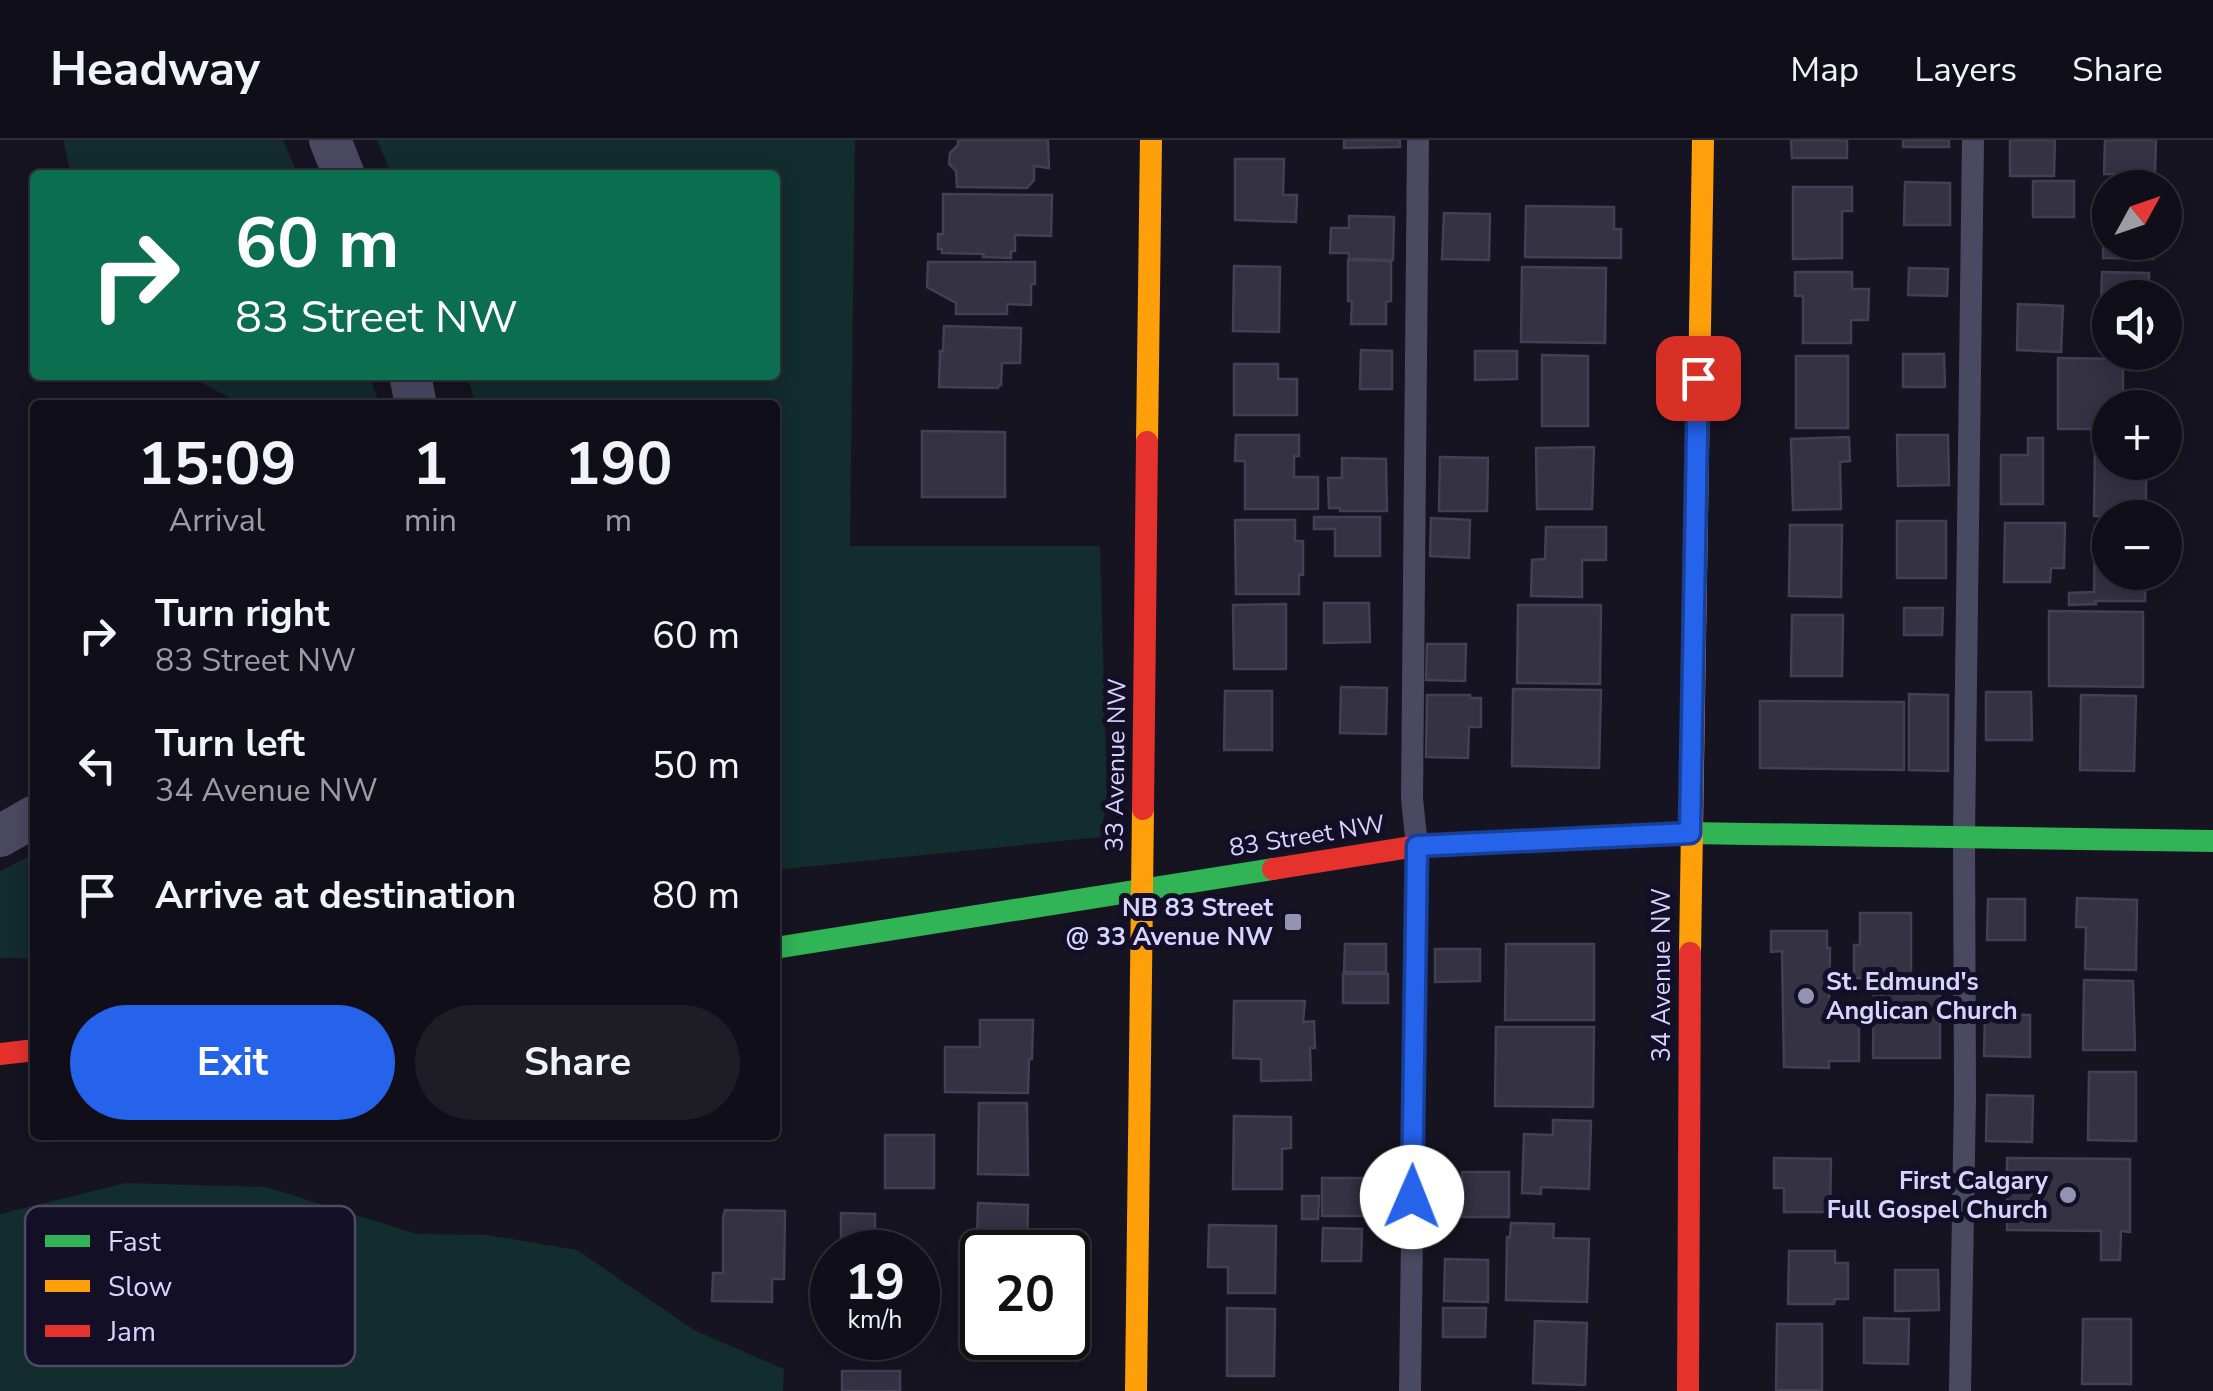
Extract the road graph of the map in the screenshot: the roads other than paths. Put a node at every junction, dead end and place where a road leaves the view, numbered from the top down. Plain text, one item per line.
1 (330, 140) edge
2 (1150, 140) edge
3 (1418, 140) edge
4 (1702, 140) edge
5 (1973, 140) edge
6 (342, 170) edge
7 (30, 819) edge
8 (1690, 833) junction
9 (0, 836) edge
10 (1964, 836) junction
11 (2213, 842) edge
12 (1417, 846) junction
13 (1142, 890) junction
14 (780, 947) edge
15 (30, 1051) edge
16 (0, 1054) edge
17 (1136, 1391) edge
18 (1410, 1391) edge
19 (1688, 1391) edge
20 (1960, 1391) edge

1 - 6 street
2 - 13 street, 33 Avenue NW
3 - 12 lane
4 - 8 street, 34 Avenue NW
5 - 10 lane
7 - 9 street
8 - 10 street, 83 Street NW
8 - 12 street, 83 Street NW
8 - 19 street, 34 Avenue NW
10 - 11 street, 83 Street NW
10 - 20 lane
12 - 13 street, 83 Street NW
12 - 18 lane
13 - 14 street, 83 Street NW
13 - 17 street, 33 Avenue NW
15 - 16 street

